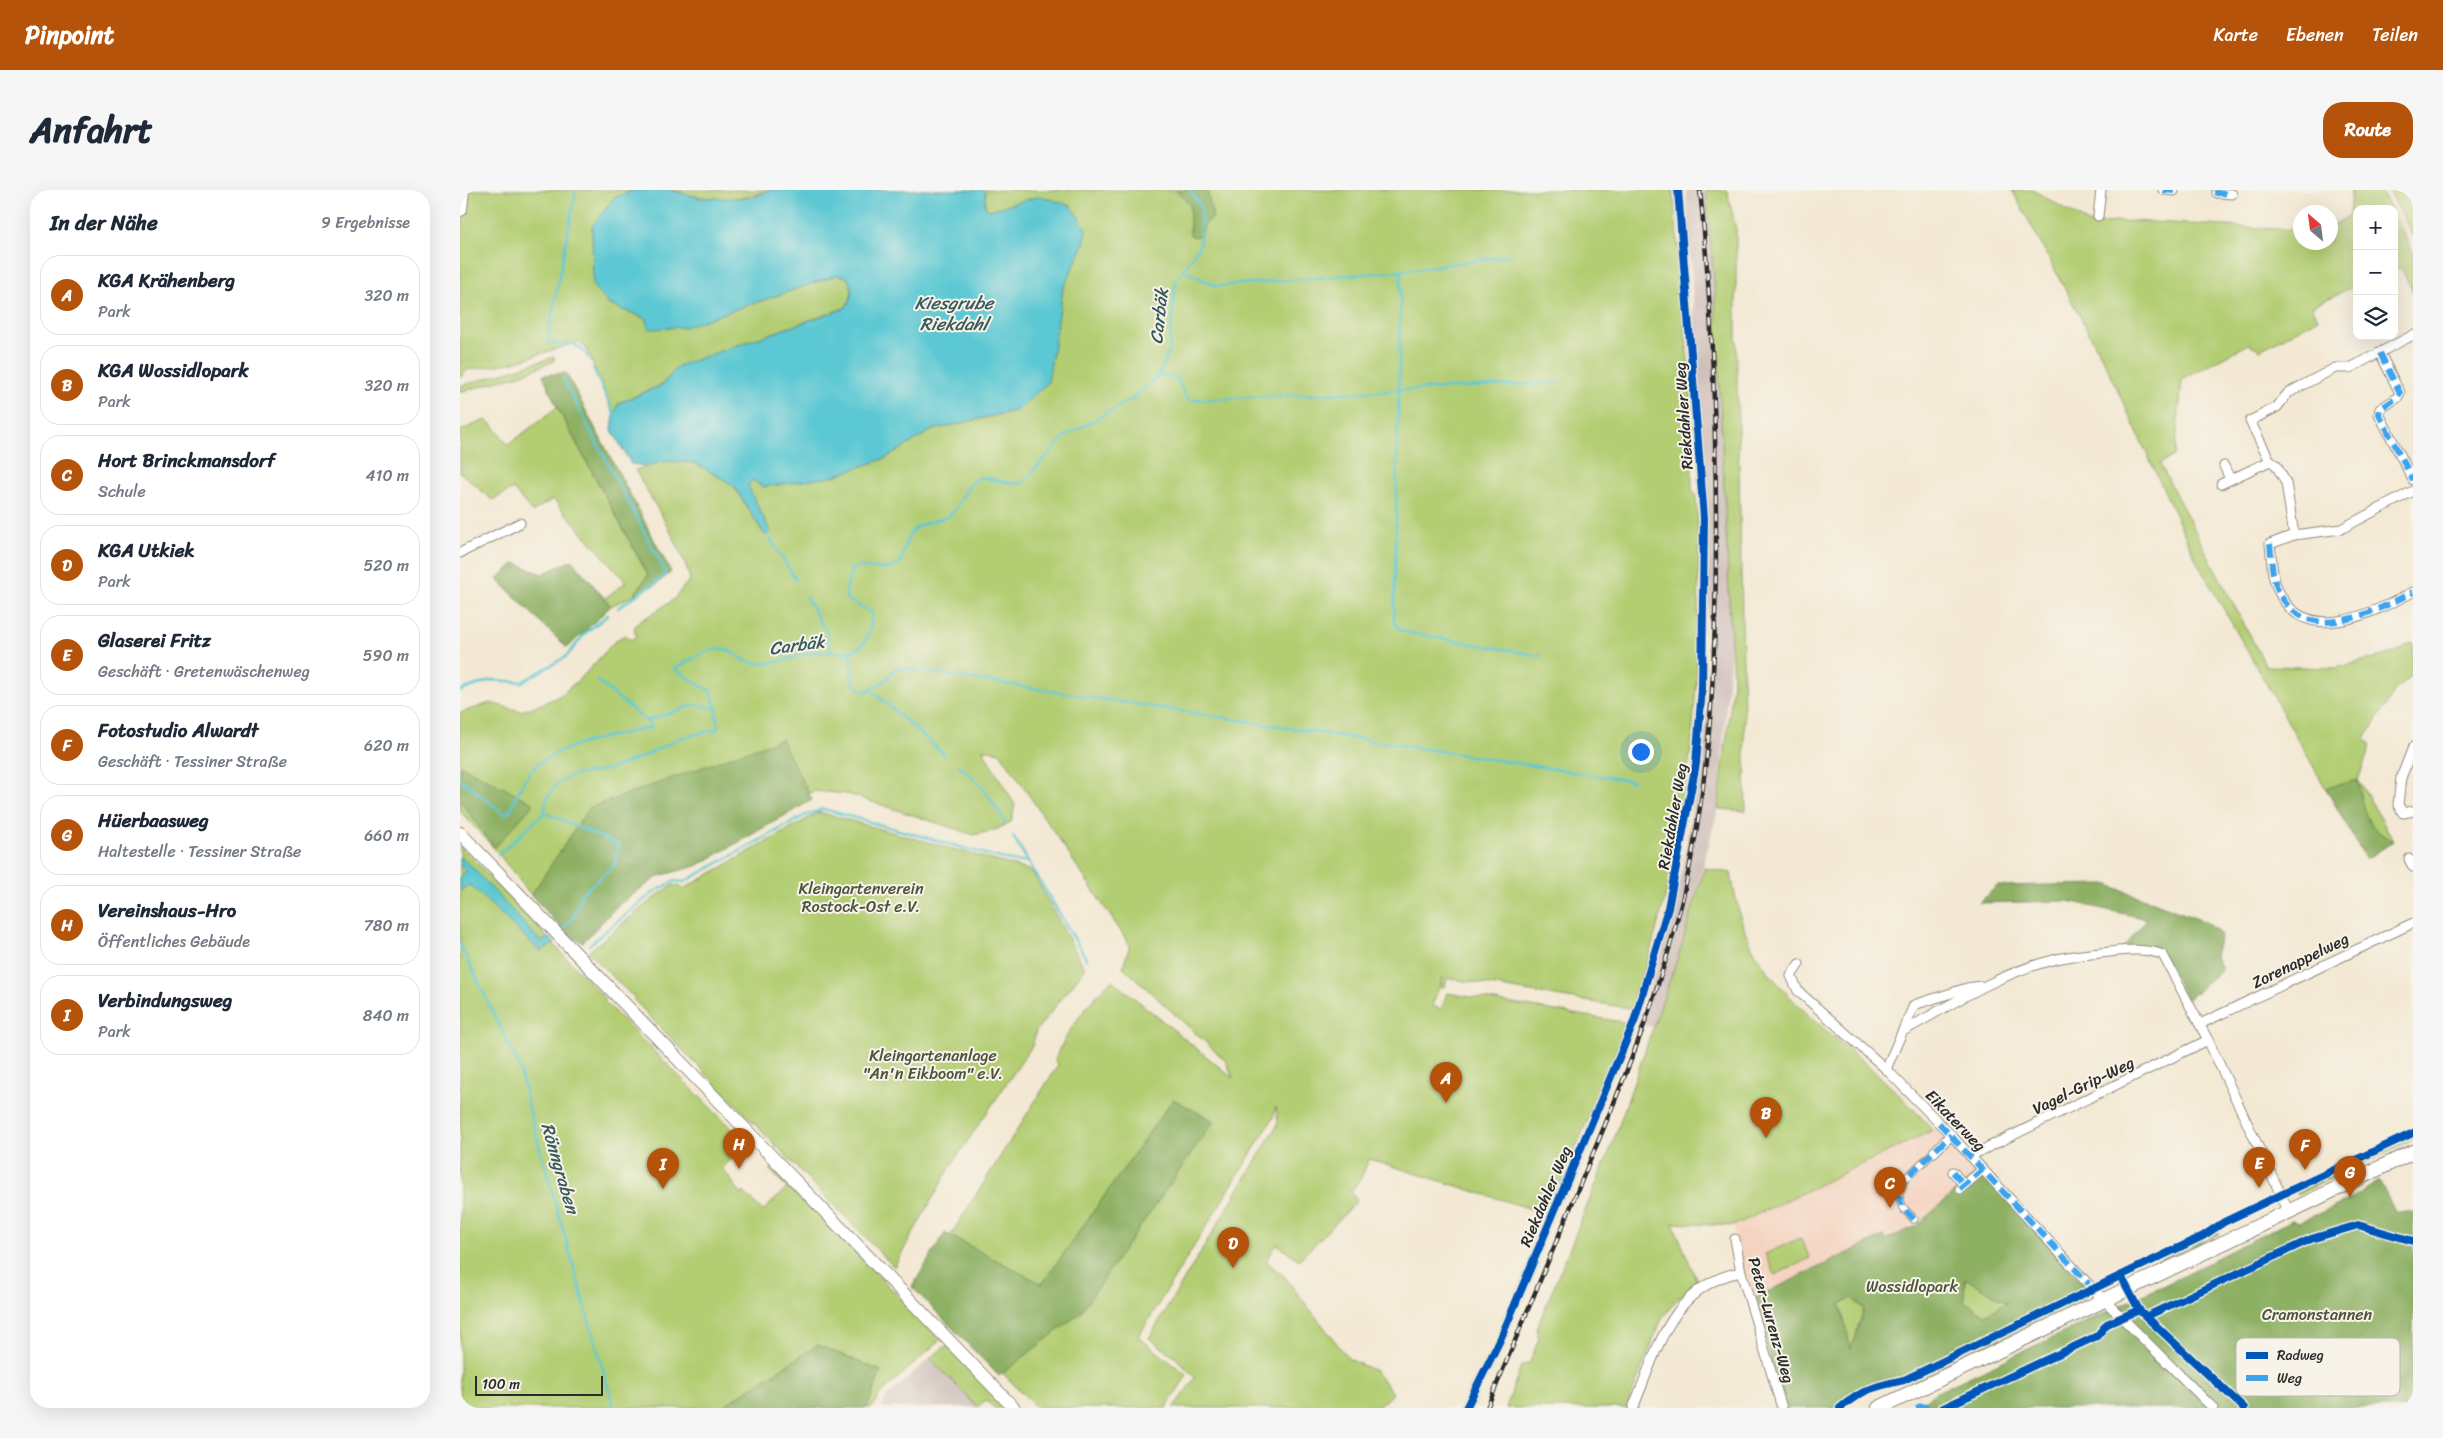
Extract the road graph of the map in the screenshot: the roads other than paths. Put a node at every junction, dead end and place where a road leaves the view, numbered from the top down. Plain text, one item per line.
1 (462, 190) edge
2 (1678, 190) edge
3 (2100, 190) edge
4 (2163, 190) edge
5 (2217, 190) edge
6 (2174, 191) edge
7 (2232, 194) dead end
8 (460, 209) edge
9 (2098, 216) dead end
10 (2413, 335) edge
11 (2380, 352) junction
12 (2270, 461) junction
13 (2224, 466) dead end
14 (2230, 479) junction
15 (2413, 480) edge
16 (2220, 484) dead end
17 (2413, 491) edge
18 (520, 524) dead end
19 (2294, 535) junction
20 (460, 553) edge
21 (2413, 592) edge
22 (2413, 747) edge
23 (2413, 811) edge
24 (460, 833) edge
25 (2413, 922) edge
26 (1799, 964) dead end
27 (1986, 986) junction
28 (2200, 1024) junction
29 (1905, 1030) junction
30 (2208, 1040) junction
31 (1886, 1069) junction
32 (1951, 1135) junction
33 (1934, 1152) joint
34 (2413, 1152) edge
35 (1970, 1156) junction
36 (1982, 1170) junction
37 (1953, 1172) dead end
38 (2289, 1212) junction
39 (1914, 1219) dead end
40 (1735, 1239) dead end
41 (1741, 1272) junction
42 (2104, 1301) junction
43 (1014, 1408) edge
44 (1466, 1408) edge
45 (1633, 1408) edge
46 (1782, 1408) edge
47 (1879, 1408) edge
48 (2213, 1408) edge

1 - 8 main road
2 - 44 street, Riekdahler Weg
3 - 9 street
4 - 6 street
5 - 7 street
10 - 11 street
11 - 12 street
11 - 15 street
12 - 14 street
12 - 19 street
13 - 14 street
14 - 16 street
17 - 19 street
18 - 20 street
19 - 21 street
22 - 23 street
24 - 43 main road
25 - 28 street, Zorenappelweg
26 - 31 street, Eikaterweg
27 - 28 street
27 - 29 street
27 - 29 street
28 - 30 street
29 - 31 street
30 - 35 street, Vagel-Grip-Weg
30 - 38 street
31 - 32 street, Eikaterweg
32 - 33 street
32 - 35 street, Eikaterweg
33 - 39 street
34 - 38 main road
35 - 36 street, Eikaterweg
36 - 37 street
36 - 42 street, Eikaterweg
38 - 42 main road
40 - 41 street, Peter-Lurenz-Weg
41 - 45 street
41 - 46 street, Peter-Lurenz-Weg
42 - 47 main road
42 - 48 street, Eikaterweg

